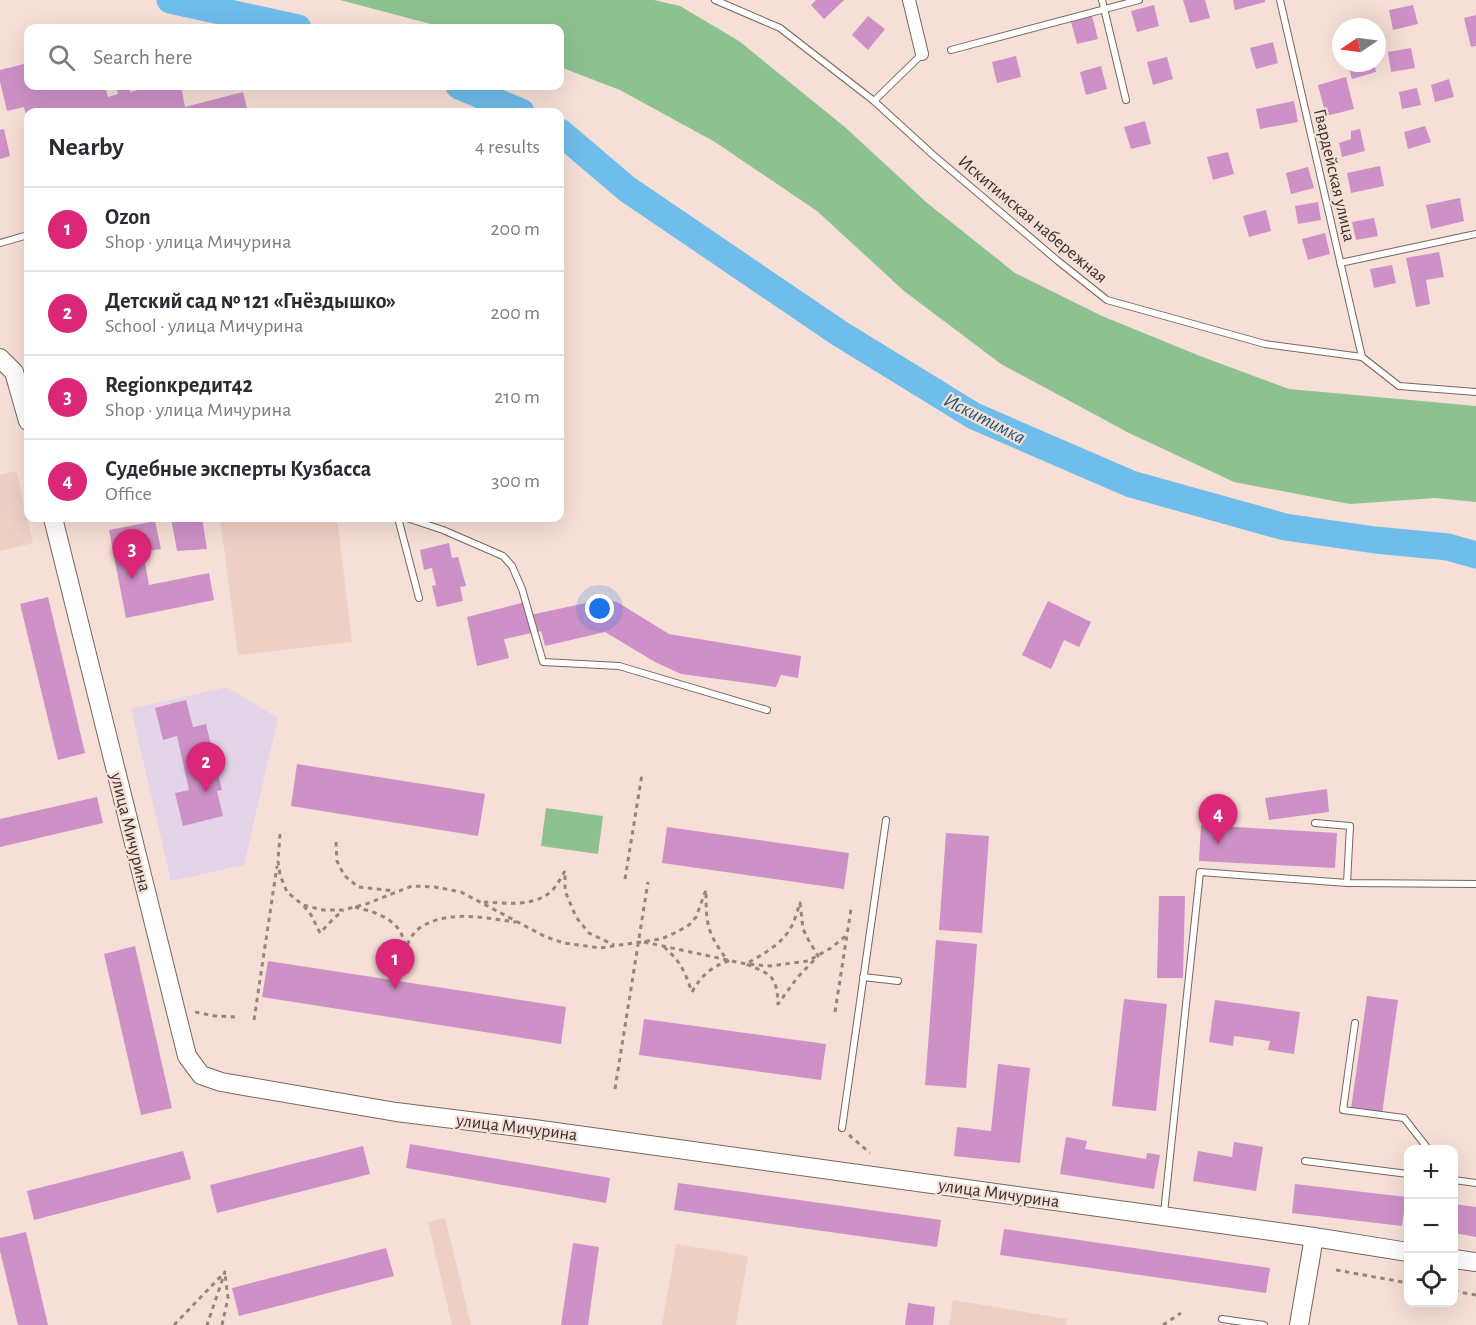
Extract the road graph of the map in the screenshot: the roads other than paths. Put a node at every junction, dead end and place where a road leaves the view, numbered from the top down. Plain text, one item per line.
1 (715, 0) edge
2 (909, 0) edge
3 (1102, 0) edge
4 (1139, 0) edge
5 (1280, 0) edge
6 (1105, 9) junction
7 (951, 50) dead end
8 (922, 54) joint
9 (1126, 100) dead end
10 (874, 101) junction
11 (1476, 234) edge
12 (24, 236) edge
13 (0, 243) edge
14 (1340, 263) junction
15 (1362, 357) junction
16 (0, 358) edge
17 (1476, 392) edge
18 (24, 407) edge
19 (54, 522) edge
20 (399, 522) edge
21 (418, 522) edge
22 (419, 598) dead end
23 (767, 710) dead end
24 (886, 820) dead end
25 (1315, 823) dead end
26 (1347, 883) junction
27 (1476, 884) edge
28 (863, 977) junction
29 (898, 981) dead end
30 (1355, 1023) dead end
31 (842, 1128) road end
32 (1426, 1145) edge
33 (1305, 1161) dead end
34 (1404, 1173) edge
35 (1458, 1181) edge
36 (1476, 1183) edge
37 (1163, 1216) junction
38 (1314, 1237) junction
39 (1404, 1251) edge
40 (1458, 1260) edge
41 (1476, 1262) edge
42 (1222, 1318) dead end
43 (1264, 1325) edge
44 (1299, 1325) edge

1 - 10 lane, Искитимская набережная
2 - 8 street
3 - 6 lane
4 - 6 lane
5 - 14 lane, Гвардейская улица
6 - 7 lane
6 - 9 lane
8 - 10 lane
10 - 15 lane, Искитимская набережная
11 - 14 lane
12 - 13 lane
14 - 15 lane, Гвардейская улица
15 - 17 lane
16 - 18 street
19 - 37 street, улица Мичурина
20 - 22 lane
21 - 23 lane
24 - 28 lane
25 - 26 lane
26 - 27 lane
26 - 37 lane
28 - 29 lane
28 - 31 lane
30 - 32 lane
33 - 34 lane
35 - 36 lane
37 - 38 street, улица Мичурина
38 - 39 street, улица Мичурина
38 - 44 street
40 - 41 street
42 - 43 lane

